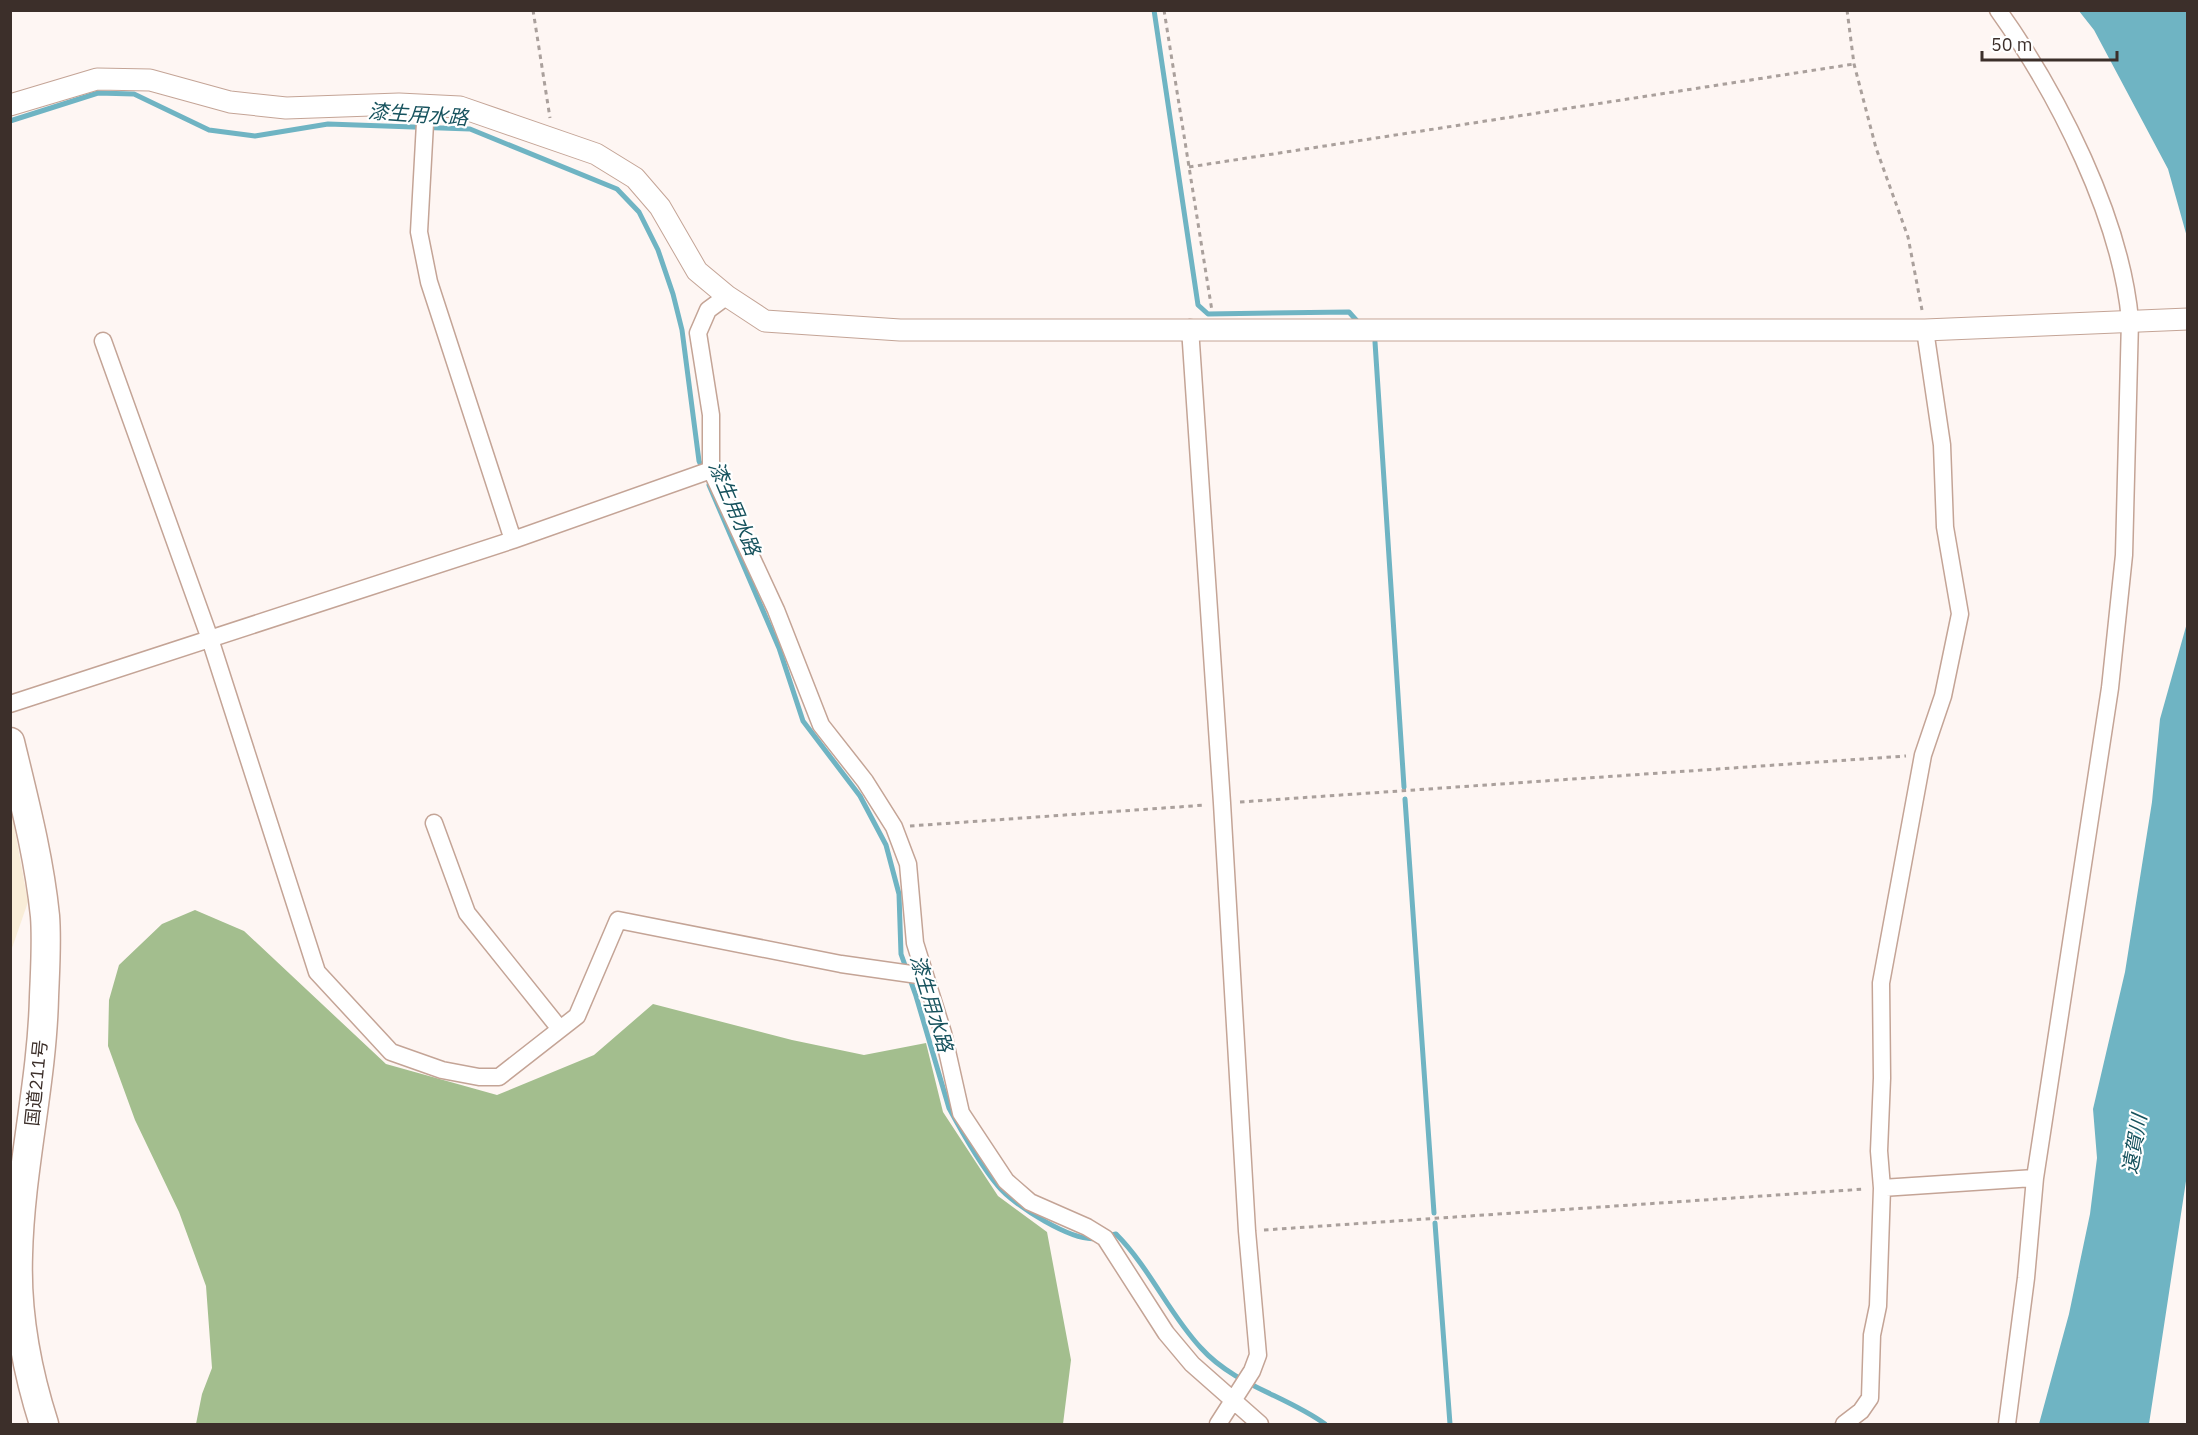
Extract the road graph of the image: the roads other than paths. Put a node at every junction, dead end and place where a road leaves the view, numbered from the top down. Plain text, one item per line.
1 (1998, 10) edge
2 (10, 105) edge
3 (426, 105) junction
4 (727, 296) junction
5 (2187, 319) edge
6 (2130, 320) junction
7 (1190, 328) junction
8 (1925, 330) junction
9 (103, 341) dead end
10 (711, 470) junction
11 (513, 540) junction
12 (210, 639) junction
13 (10, 704) edge
14 (10, 742) edge
15 (434, 823) dead end
16 (926, 976) junction
17 (560, 1029) junction
18 (2035, 1178) junction
19 (17, 1184) edge
20 (1882, 1188) junction
21 (18, 1358) edge
22 (1233, 1401) junction
23 (44, 1425) edge
24 (1218, 1425) edge
25 (1260, 1425) edge
26 (1844, 1425) edge
27 (2007, 1425) edge

1 - 6 street
2 - 3 street
3 - 4 street
3 - 11 street
4 - 7 street
4 - 10 street
5 - 6 street
6 - 8 street
6 - 18 street
7 - 8 street
7 - 22 street
8 - 20 street
9 - 12 street
10 - 11 street
10 - 16 street
11 - 12 street
12 - 13 street
12 - 17 street
14 - 19 highway, 国道211号
15 - 17 street
16 - 17 street
16 - 22 street
18 - 20 street
18 - 27 street
19 - 21 highway, 国道211号
20 - 26 street
21 - 23 highway, 国道211号
22 - 24 street
22 - 25 street

